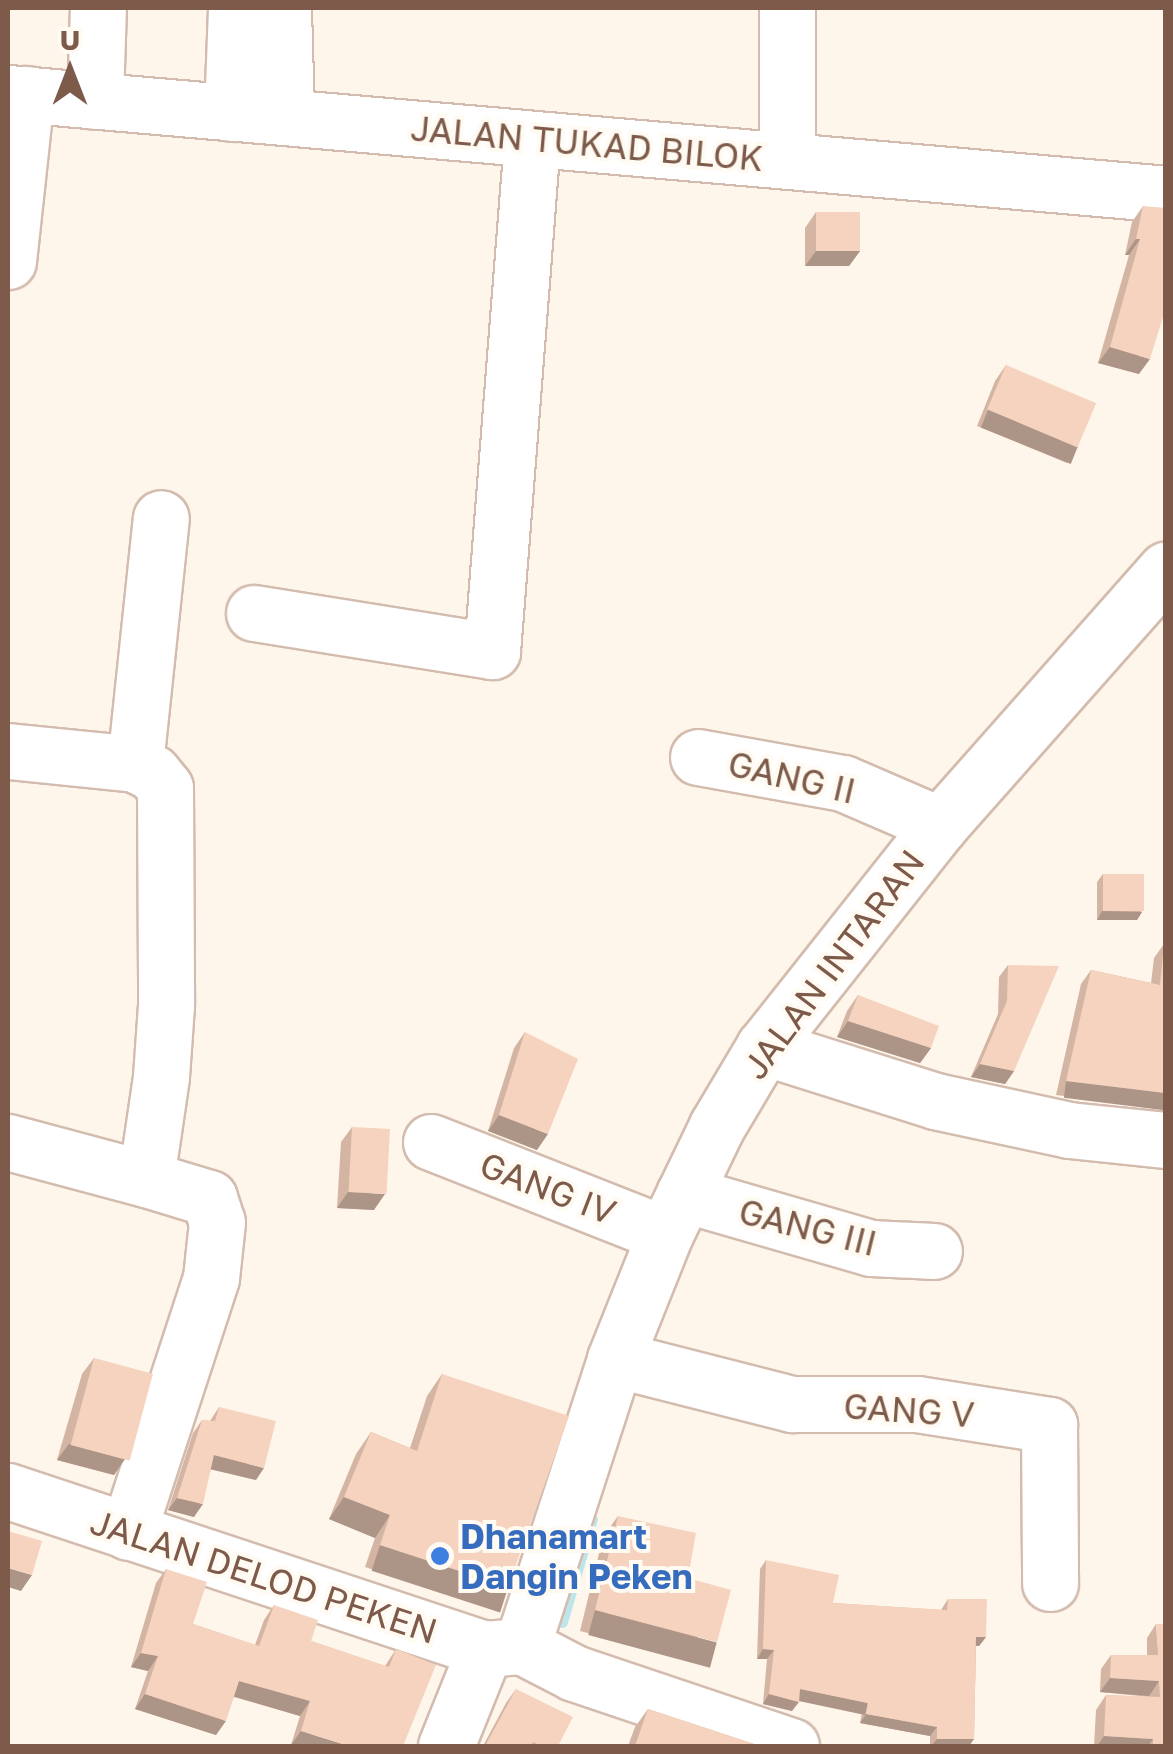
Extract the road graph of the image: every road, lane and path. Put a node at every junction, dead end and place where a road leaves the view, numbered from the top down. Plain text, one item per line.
1 (98, 8) edge
2 (236, 8) edge
3 (283, 8) edge
4 (788, 8) edge
5 (16, 94) edge
6 (95, 101) junction
7 (232, 112) junction
8 (286, 117) junction
9 (532, 140) junction
10 (787, 160) junction
11 (1166, 194) edge
12 (8, 262) edge
13 (160, 518) dead end
14 (1166, 570) edge
15 (254, 613) dead end
16 (8, 750) edge
17 (698, 757) dead end
18 (135, 764) junction
19 (940, 825) junction
20 (764, 1047) junction
21 (1166, 1140) edge
22 (8, 1142) edge
23 (431, 1142) dead end
24 (146, 1179) junction
25 (675, 1214) junction
26 (934, 1250) dead end
27 (616, 1359) junction
28 (8, 1491) edge
29 (128, 1532) junction
30 (1050, 1583) dead end
31 (503, 1648) junction
32 (776, 1745) edge
33 (446, 1746) edge

1 - 6 street
2 - 7 street
3 - 8 street
4 - 10 street
5 - 6 street, JALAN TUKAD BILOK
5 - 12 street
6 - 7 street, JALAN TUKAD BILOK
7 - 8 street, JALAN TUKAD BILOK
8 - 9 street, JALAN TUKAD BILOK
9 - 10 street, JALAN TUKAD BILOK
9 - 15 street
10 - 11 street, JALAN TUKAD BILOK
13 - 18 street
14 - 19 street, JALAN INTARAN
16 - 18 street
17 - 19 street, GANG II
18 - 24 street
19 - 20 street, JALAN INTARAN
20 - 21 street
20 - 25 street, JALAN INTARAN
22 - 24 street
23 - 25 street, GANG IV
24 - 29 street
25 - 26 street, GANG III
25 - 27 street, JALAN INTARAN
27 - 30 street, GANG V
27 - 31 street, JALAN INTARAN
28 - 29 street, JALAN DELOD PEKEN
29 - 31 street, JALAN DELOD PEKEN
31 - 32 street, JALAN DELOD PEKEN
31 - 33 street, JALAN INTARAN

